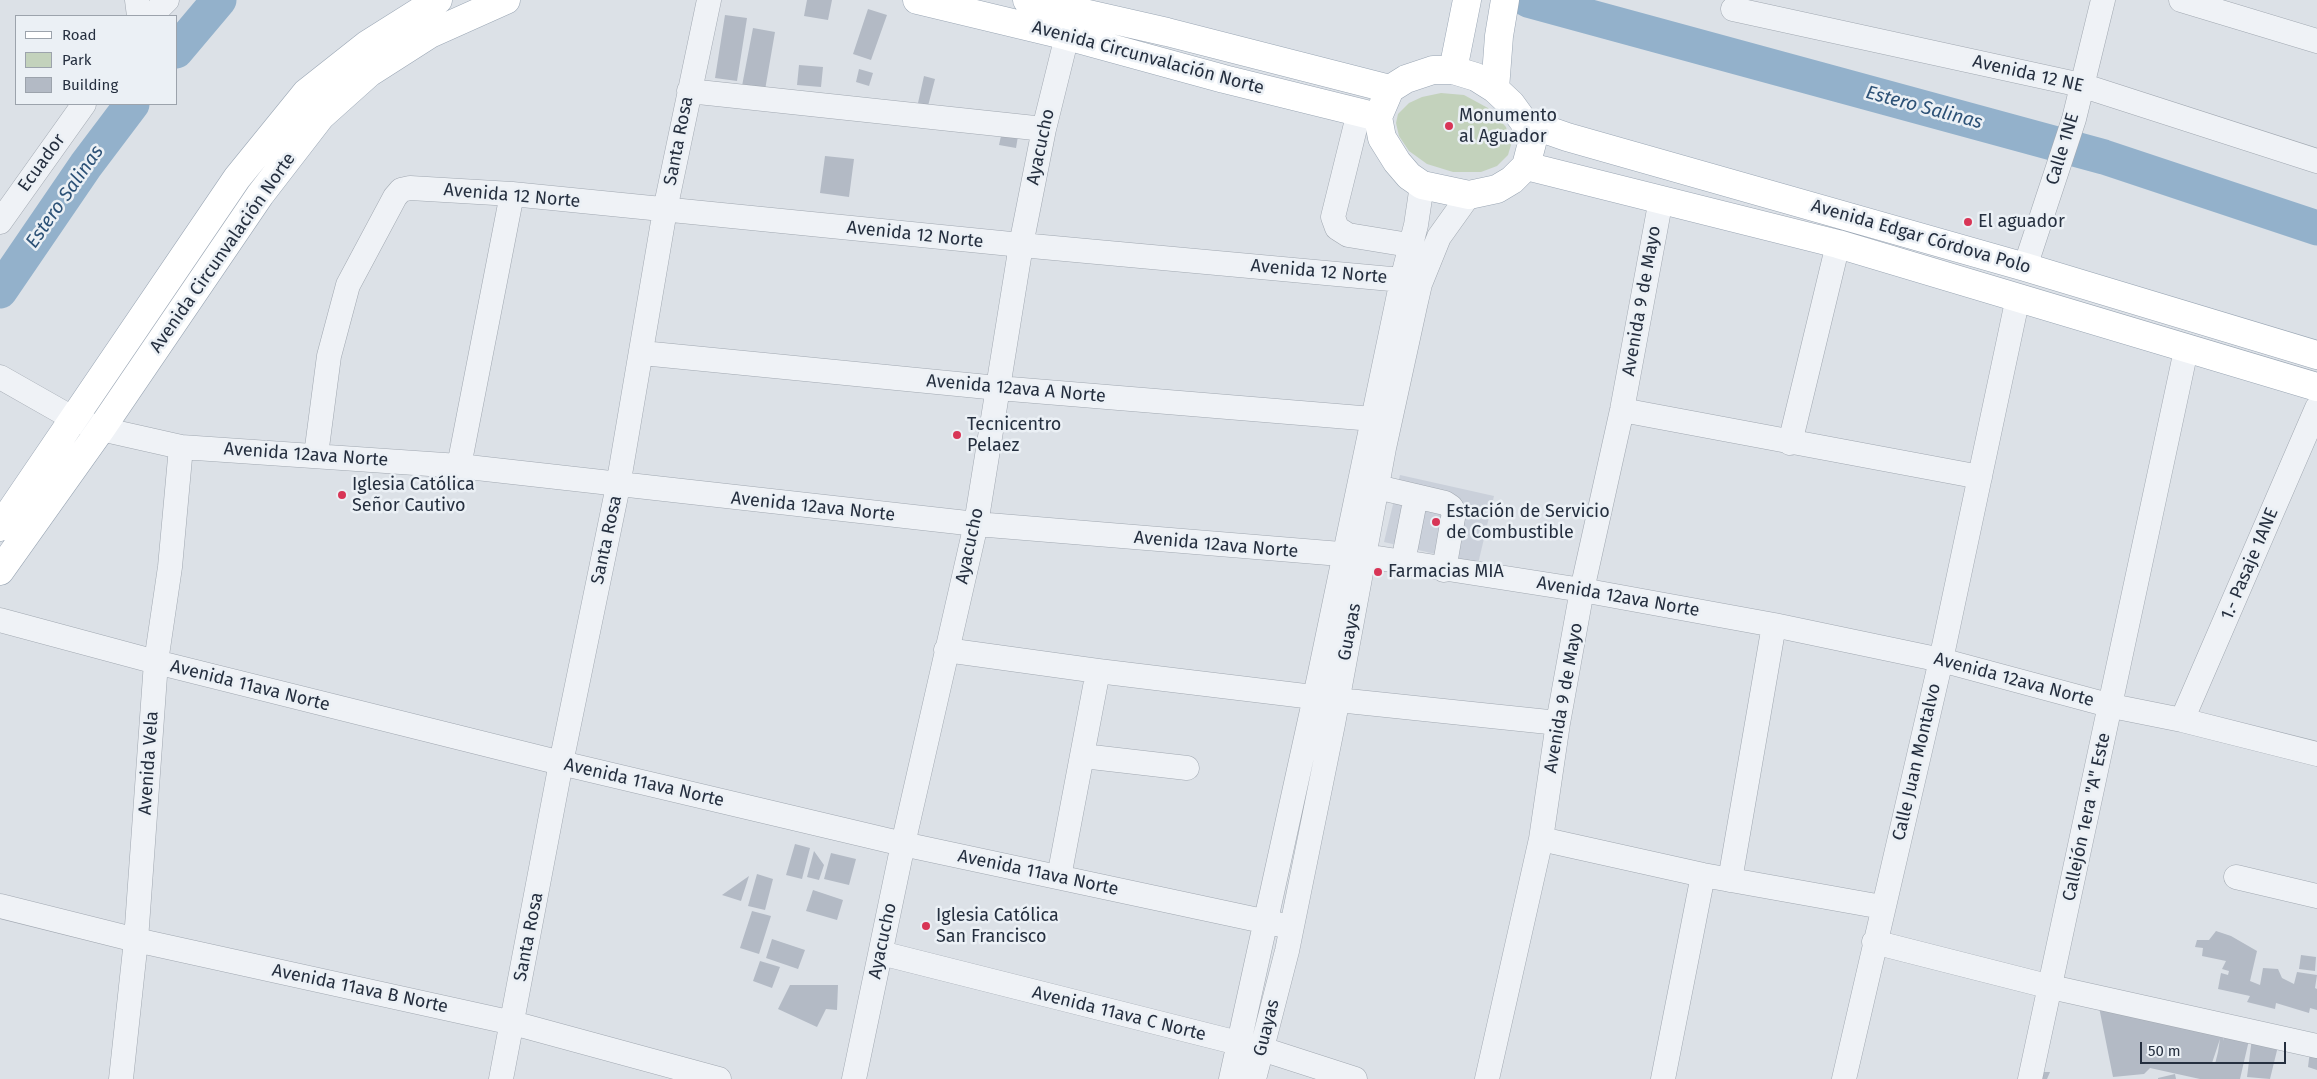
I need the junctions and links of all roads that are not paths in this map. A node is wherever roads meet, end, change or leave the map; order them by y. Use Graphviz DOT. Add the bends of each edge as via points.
graph roads {
  1 [pos="137,0"];
  2 [pos="167,0"];
  3 [pos="438,0"];
  4 [pos="506,0"];
  5 [pos="709,0"];
  6 [pos="917,0"];
  7 [pos="1027,0"];
  8 [pos="1467,0"];
  9 [pos="1505,0"];
  10 [pos="2103,0"];
  11 [pos="2181,0"];
  12 [pos="1733,9"];
  13 [pos="138,15"];
  14 [pos="151,15"];
  15 [pos="1072,24"];
  16 [pos="2317,41"];
  17 [pos="1453,70"];
  18 [pos="2081,85"];
  19 [pos="1390,89"];
  20 [pos="1495,89"];
  21 [pos="689,90"];
  22 [pos="83,105"];
  23 [pos="1369,115"];
  24 [pos="1524,122"];
  25 [pos="1044,129"];
  26 [pos="2317,161"];
  27 [pos="1526,166"];
  28 [pos="1422,185"];
  29 [pos="512,194"];
  30 [pos="1469,195"];
  31 [pos="1661,199"];
  32 [pos="665,210"];
  33 [pos="1,218"];
  34 [pos="1838,244"];
  35 [pos="1021,245"];
  36 [pos="1409,245"];
  37 [pos="2025,267"];
  38 [pos="1411,282"];
  39 [pos="2018,297"];
  40 [pos="2186,350"];
  41 [pos="642,353"];
  42 [pos="2317,356"];
  43 [pos="5,380"];
  44 [pos="2317,387"];
  45 [pos="998,388"];
  46 [pos="2317,408"];
  47 [pos="1622,410"];
  48 [pos="74,419"];
  49 [pos="1381,421"];
  50 [pos="101,430"];
  51 [pos="1790,443"];
  52 [pos="181,447"];
  53 [pos="316,455"];
  54 [pos="459,466"];
  55 [pos="1980,477"];
  56 [pos="618,486"];
  57 [pos="1377,487"];
  58 [pos="1416,496"];
  59 [pos="976,524"];
  60 [pos="0,527"];
  61 [pos="1354,556"];
  62 [pos="1403,562"];
  63 [pos="1444,570"];
  64 [pos="0,571"];
  65 [pos="1582,590"];
  66 [pos="0,620"];
  67 [pos="1774,625"];
  68 [pos="946,650"];
  69 [pos="1941,660"];
  70 [pos="156,662"];
  71 [pos="1098,672"];
  72 [pos="1326,699"];
  73 [pos="2112,706"];
  74 [pos="2182,720"];
  75 [pos="1558,723"];
  76 [pos="2317,754"];
  77 [pos="1083,756"];
  78 [pos="561,763"];
  79 [pos="1187,768"];
  80 [pos="1541,839"];
  81 [pos="903,844"];
  82 [pos="1703,875"];
  83 [pos="1060,877"];
  84 [pos="2236,877"];
  85 [pos="1730,880"];
  86 [pos="2317,896"];
  87 [pos="0,906"];
  88 [pos="1882,907"];
  89 [pos="1264,923"];
  90 [pos="1292,927"];
  91 [pos="136,940"];
  92 [pos="1874,942"];
  93 [pos="881,953"];
  94 [pos="2051,987"];
  95 [pos="513,1023"];
  96 [pos="1250,1046"];
  97 [pos="2317,1046"];
  98 [pos="120,1079"];
  99 [pos="501,1079"];
  100 [pos="719,1079"];
  101 [pos="854,1079"];
  102 [pos="1231,1079"];
  103 [pos="1254,1079"];
  104 [pos="1355,1079"];
  105 [pos="1487,1079"];
  106 [pos="1664,1079"];
  107 [pos="1844,1079"];
  108 [pos="2030,1079"];
  1 -- 13 [label="street"];
  2 -- 14 [label="street"];
  3 -- 48 [label="main road, Avenida Circunvalación Norte" via="368,44 306,94 237,178"];
  4 -- 50 [label="main road, Avenida Circunvalación Norte" via="430,34 369,73 321,116 260,195"];
  5 -- 21 [label="street, Santa Rosa"];
  6 -- 15 [label="main road, Avenida Circunvalación Norte"];
  7 -- 15 [label="main road, Avenida Circunvalación Norte"];
  8 -- 17 [label="main road"];
  9 -- 20 [label="main road"];
  10 -- 18 [label="street, Calle 1NE"];
  11 -- 16 [label="street"];
  12 -- 18 [label="street, Avenida 12 NE"];
  15 -- 19 [label="main road, Avenida Circunvalación Norte"];
  15 -- 23 [label="main road, Avenida Circunvalación Norte" via="1224,79"];
  15 -- 25 [label="street, Ayacucho"];
  17 -- 19 [label="main road" via="1433,70 1406,79"];
  17 -- 20 [label="main road" via="1476,77"];
  18 -- 26 [label="street, Avenida 12 NE"];
  18 -- 37 [label="street, Calle 1NE" via="2074,118"];
  19 -- 23 [label="main road"];
  20 -- 24 [label="main road"];
  21 -- 25 [label="street"];
  21 -- 32 [label="street, Santa Rosa"];
  22 -- 33 [label="street, Ecuador"];
  23 -- 28 [label="main road" via="1397,162"];
  23 -- 36 [label="street" via="1333,217 1337,228 1348,235"];
  24 -- 27 [label="main road" via="1532,143"];
  24 -- 37 [label="main road, Avenida Edgar Córdova Polo"];
  25 -- 35 [label="street, Ayacucho"];
  27 -- 30 [label="main road" via="1497,189"];
  27 -- 31 [label="main road, Avenida Edgar Córdova Polo"];
  28 -- 30 [label="main road"];
  28 -- 36 [label="street, Guayas" via="1416,225"];
  29 -- 32 [label="street, Avenida 12 Norte"];
  29 -- 53 [label="street, Avenida 12 Norte" via="410,188 401,190 395,197 348,284 329,356"];
  29 -- 54 [label="street"];
  30 -- 38 [label="street, Guayas"];
  31 -- 34 [label="main road, Avenida Edgar Córdova Polo"];
  31 -- 47 [label="street, Avenida 9 de Mayo"];
  32 -- 35 [label="street, Avenida 12 Norte"];
  32 -- 41 [label="street, Santa Rosa"];
  34 -- 39 [label="main road, Avenida Edgar Córdova Polo"];
  34 -- 51 [label="street"];
  35 -- 38 [label="street, Avenida 12 Norte"];
  35 -- 45 [label="street, Ayacucho"];
  36 -- 38 [label="street, Guayas"];
  37 -- 42 [label="main road, Avenida Edgar Córdova Polo"];
  38 -- 49 [label="street, Guayas"];
  39 -- 40 [label="main road, Avenida Edgar Córdova Polo"];
  39 -- 55 [label="street, Calle Juan Montalvo"];
  40 -- 44 [label="main road, Avenida Edgar Córdova Polo"];
  40 -- 73 [label="street, Callejón 1era \"A\" Este"];
  41 -- 45 [label="street, Avenida 12ava A Norte"];
  41 -- 56 [label="street, Santa Rosa"];
  43 -- 48 [label="street, Avenida 12ava Norte"];
  45 -- 49 [label="street, Avenida 12ava A Norte"];
  45 -- 59 [label="street, Ayacucho"];
  46 -- 74 [label="street, 1.- Pasaje 1ANE"];
  47 -- 51 [label="street"];
  47 -- 65 [label="street, Avenida 9 de Mayo"];
  48 -- 50 [label="street, Avenida 12ava Norte"];
  48 -- 60 [label="main road, Avenida Circunvalación Norte"];
  49 -- 57 [label="street, Guayas"];
  49 -- 61 [label="street, Guayas"];
  50 -- 52 [label="street, Avenida 12ava Norte"];
  50 -- 64 [label="main road, Avenida Circunvalación Norte"];
  51 -- 55 [label="street"];
  52 -- 53 [label="street, Avenida 12ava Norte"];
  52 -- 70 [label="street, Avenida Vela" via="170,567"];
  53 -- 54 [label="street, Avenida 12ava Norte"];
  54 -- 56 [label="street, Avenida 12ava Norte"];
  55 -- 69 [label="street, Calle Juan Montalvo"];
  56 -- 59 [label="street, Avenida 12ava Norte"];
  56 -- 78 [label="street, Santa Rosa"];
  57 -- 58 [label="street"];
  57 -- 61 [label="street, Guayas"];
  58 -- 62 [label="street"];
  58 -- 63 [label="street" via="1445,502 1454,512"];
  59 -- 61 [label="street, Avenida 12ava Norte"];
  59 -- 68 [label="street, Ayacucho"];
  61 -- 62 [label="street, Avenida 12ava Norte"];
  61 -- 72 [label="street, Guayas"];
  62 -- 63 [label="street, Avenida 12ava Norte"];
  63 -- 65 [label="street, Avenida 12ava Norte"];
  65 -- 67 [label="street, Avenida 12ava Norte"];
  65 -- 75 [label="street, Avenida 9 de Mayo"];
  66 -- 70 [label="street, Avenida 11ava Norte"];
  67 -- 69 [label="street, Avenida 12ava Norte"];
  67 -- 85 [label="street"];
  68 -- 71 [label="street"];
  68 -- 81 [label="street, Ayacucho"];
  69 -- 73 [label="street, Avenida 12ava Norte"];
  69 -- 88 [label="street, Calle Juan Montalvo"];
  70 -- 78 [label="street, Avenida 11ava Norte"];
  70 -- 91 [label="street, Avenida Vela"];
  71 -- 72 [label="street"];
  71 -- 77 [label="street"];
  72 -- 75 [label="street"];
  72 -- 89 [label="street, Guayas"];
  72 -- 90 [label="street, Guayas"];
  73 -- 74 [label="street, Avenida 12ava Norte"];
  73 -- 94 [label="street, Callejón 1era \"A\" Este"];
  74 -- 76 [label="street, Avenida 12ava Norte"];
  75 -- 80 [label="street, Avenida 9 de Mayo"];
  77 -- 79 [label="street"];
  77 -- 83 [label="street"];
  78 -- 81 [label="street, Avenida 11ava Norte"];
  78 -- 95 [label="street, Santa Rosa"];
  80 -- 82 [label="street"];
  80 -- 105 [label="street, Avenida 9 de Mayo"];
  81 -- 83 [label="street, Avenida 11ava Norte"];
  81 -- 93 [label="street, Ayacucho"];
  82 -- 85 [label="street"];
  82 -- 106 [label="street"];
  83 -- 89 [label="street, Avenida 11ava Norte"];
  84 -- 86 [label="street"];
  85 -- 88 [label="street"];
  87 -- 91 [label="street, Avenida 11ava B Norte"];
  88 -- 92 [label="street, Calle Juan Montalvo"];
  89 -- 90 [label="street, Avenida 11ava Norte"];
  89 -- 96 [label="street, Guayas"];
  90 -- 96 [label="street, Guayas"];
  91 -- 95 [label="street, Avenida 11ava B Norte"];
  91 -- 98 [label="street, Avenida Vela"];
  92 -- 94 [label="street"];
  92 -- 107 [label="street, Calle Juan Montalvo"];
  93 -- 96 [label="street, Avenida 11ava C Norte"];
  93 -- 101 [label="street, Ayacucho"];
  94 -- 97 [label="street"];
  94 -- 108 [label="street, Callejón 1era \"A\" Este"];
  95 -- 99 [label="street, Santa Rosa"];
  95 -- 100 [label="street, Avenida 11ava B Norte"];
  96 -- 102 [label="street, Guayas"];
  96 -- 103 [label="street, Guayas"];
  96 -- 104 [label="street, Avenida 11ava C Norte"];
}
